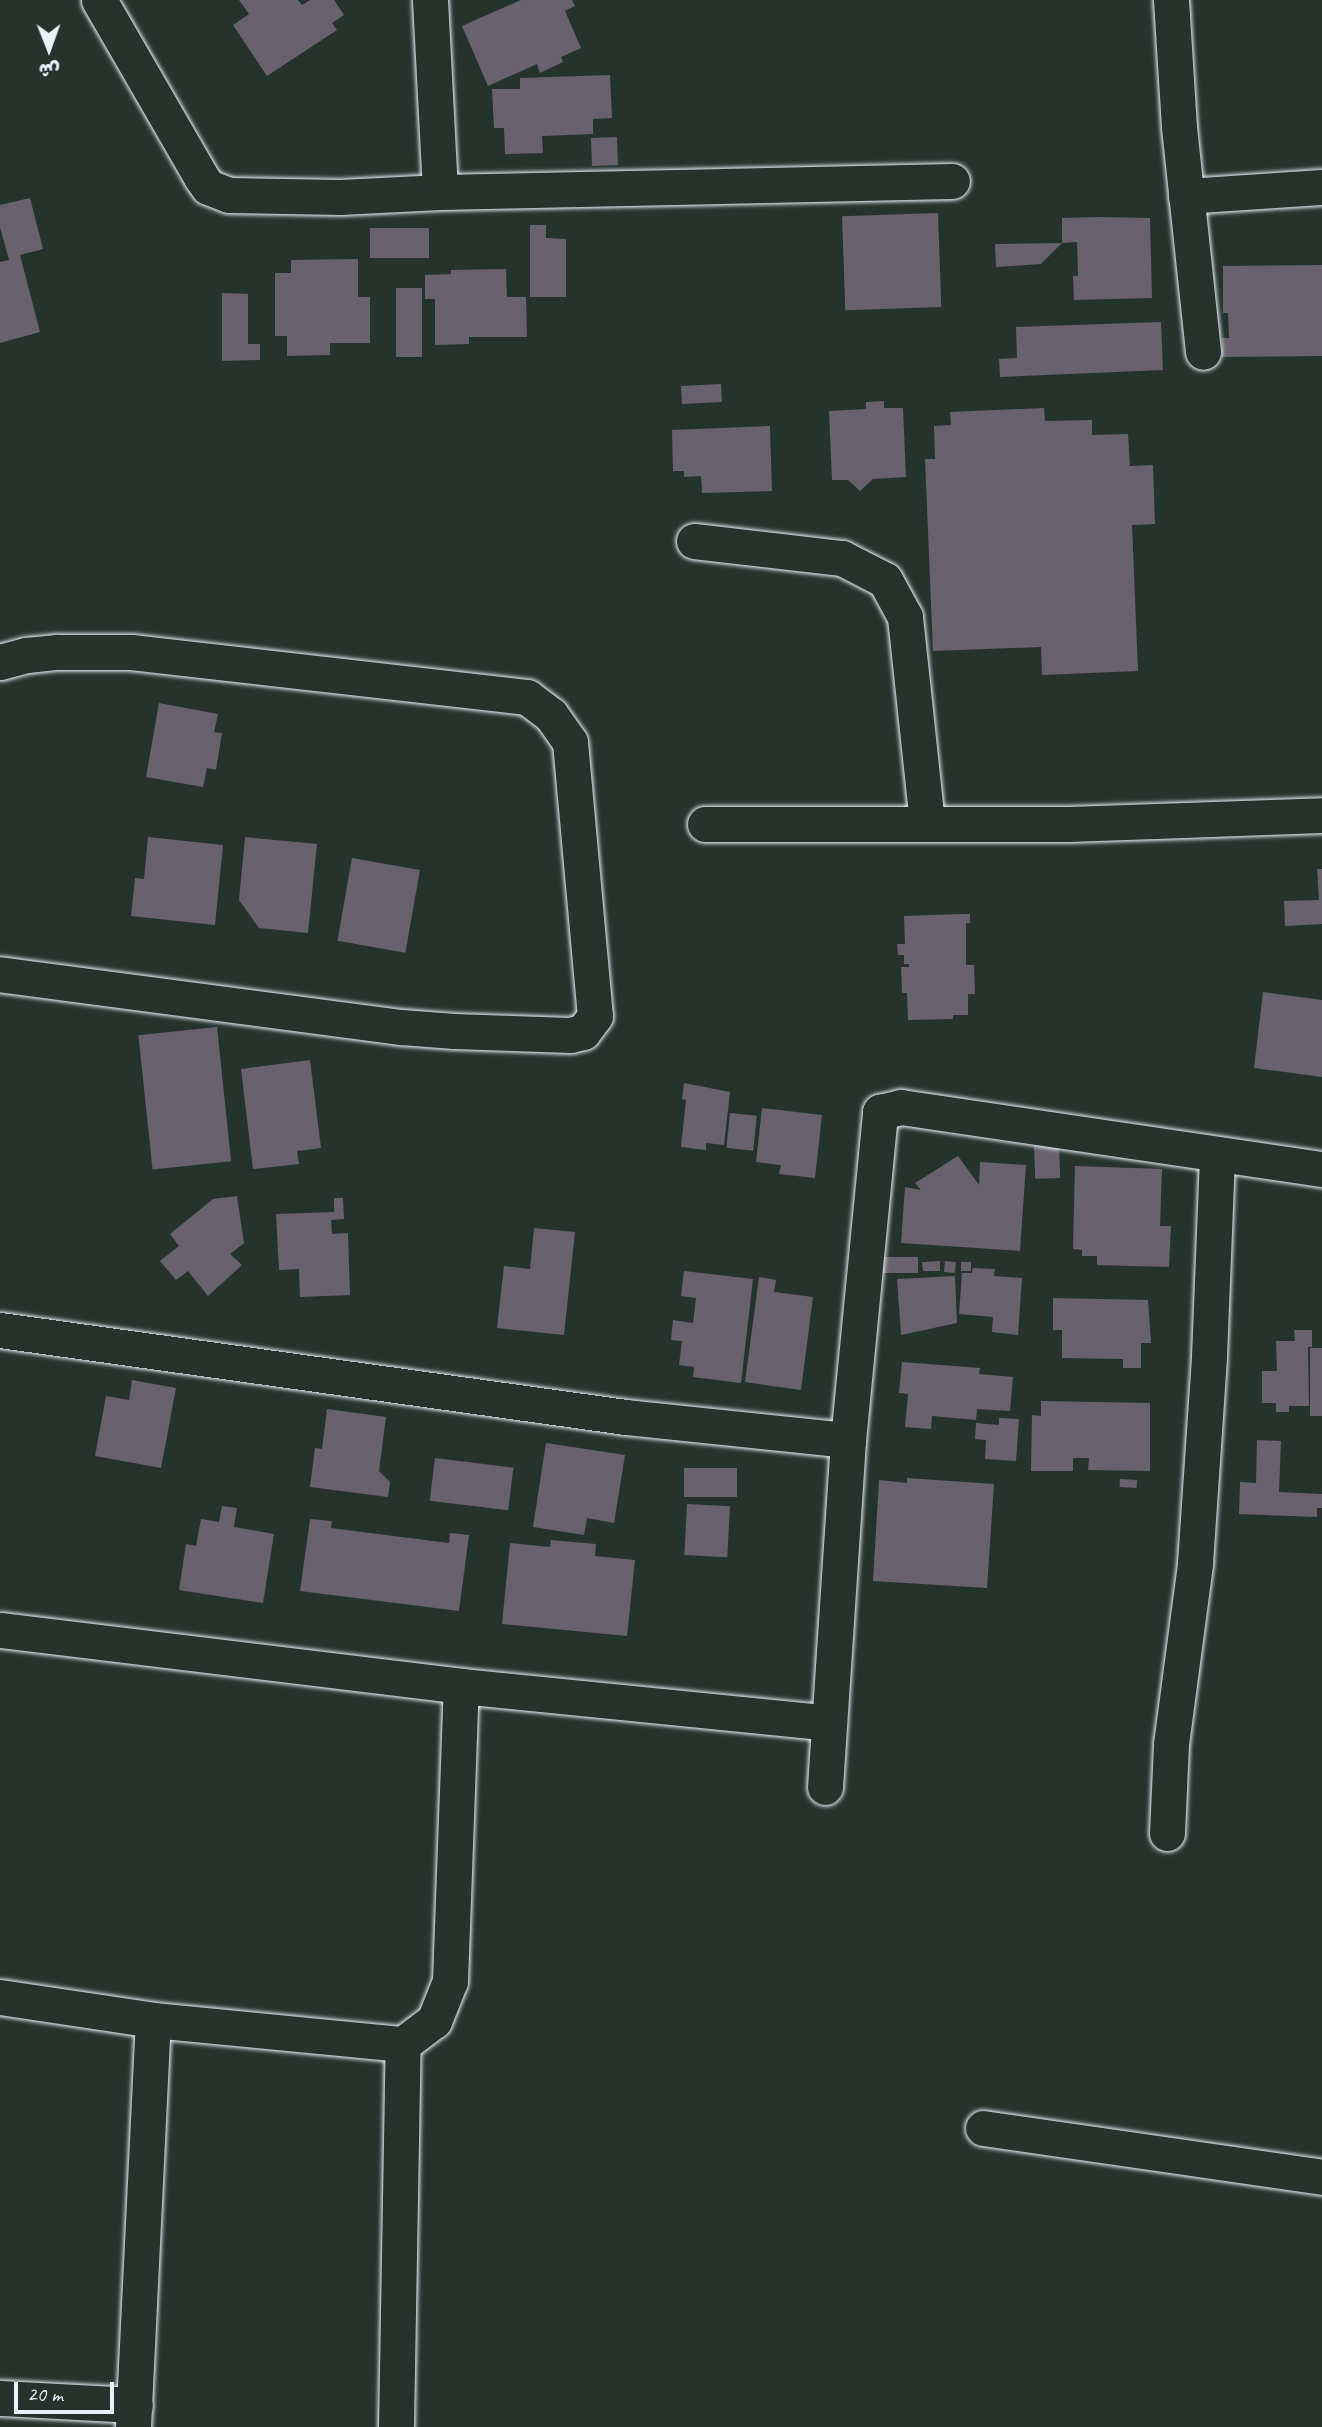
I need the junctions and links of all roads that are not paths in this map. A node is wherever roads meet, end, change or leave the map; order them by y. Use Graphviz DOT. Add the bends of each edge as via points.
graph roads {
  1 [pos="99,0"];
  2 [pos="430,0"];
  3 [pos="1171,0"];
  4 [pos="952,181"];
  5 [pos="1322,187"];
  6 [pos="440,192"];
  7 [pos="1186,196"];
  8 [pos="1203,352"];
  9 [pos="694,541"];
  10 [pos="0,662"];
  11 [pos="1322,815"];
  12 [pos="705,824"];
  13 [pos="927,824"];
  14 [pos="0,974"];
  15 [pos="1217,1154"];
  16 [pos="1322,1169"];
  17 [pos="0,1330"];
  18 [pos="848,1440"];
  19 [pos="0,1630"];
  20 [pos="461,1686"];
  21 [pos="829,1723"];
  22 [pos="825,1787"];
  23 [pos="1167,1833"];
  24 [pos="0,1997"];
  25 [pos="153,2020"];
  26 [pos="403,2044"];
  27 [pos="983,2128"];
  28 [pos="1322,2177"];
  29 [pos="0,2398"];
  30 [pos="134,2416"];
  31 [pos="396,2427"];
  1 -- 6 [label="street" via="208,187 246,197"];
  2 -- 6 [label="street"];
  3 -- 7 [label="street"];
  4 -- 6 [label="street"];
  5 -- 7 [label="street"];
  7 -- 8 [label="street"];
  9 -- 13 [label="street" via="842,558 885,580 905,617"];
  10 -- 14 [label="street" via="57,652 131,652 527,697 551,715 570,742 595,1016 583,1032 570,1035 441,1030"];
  11 -- 13 [label="street"];
  12 -- 13 [label="street"];
  15 -- 16 [label="street"];
  15 -- 18 [label="street" via="901,1107 880,1112"];
  15 -- 23 [label="street" via="1195,1563 1171,1744"];
  17 -- 18 [label="street" via="625,1418"];
  18 -- 21 [label="street"];
  19 -- 20 [label="street"];
  20 -- 21 [label="street"];
  20 -- 26 [label="street" via="450,1981 434,2021"];
  21 -- 22 [label="street"];
  24 -- 25 [label="street"];
  25 -- 26 [label="street"];
  25 -- 30 [label="street"];
  26 -- 31 [label="street"];
  27 -- 28 [label="street"];
  29 -- 30 [label="street"];
}
